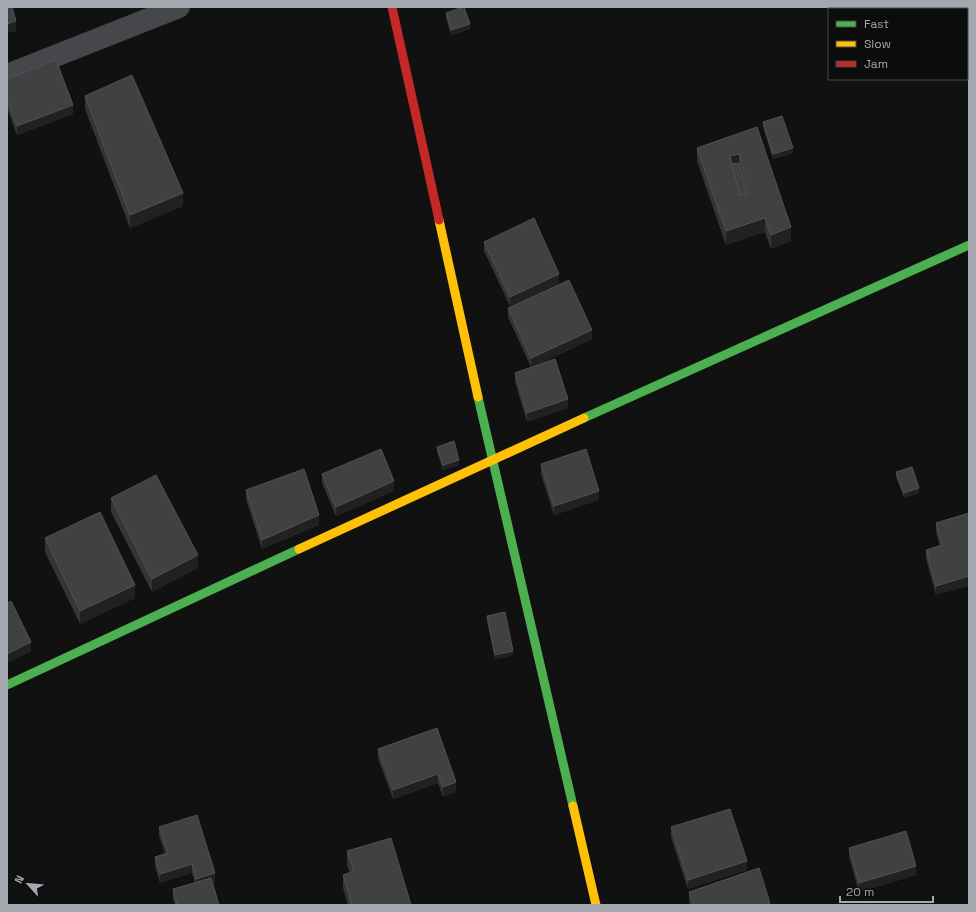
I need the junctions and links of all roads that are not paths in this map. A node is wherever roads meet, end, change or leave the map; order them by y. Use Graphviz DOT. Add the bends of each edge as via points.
graph roads {
  1 [pos="179,7"];
  2 [pos="392,7"];
  3 [pos="7,75"];
  4 [pos="969,245"];
  5 [pos="492,459"];
  6 [pos="7,685"];
  7 [pos="596,905"];
  1 -- 3 [label="street"];
  2 -- 5 [label="street"];
  4 -- 5 [label="street"];
  5 -- 6 [label="street"];
  5 -- 7 [label="street"];
}
